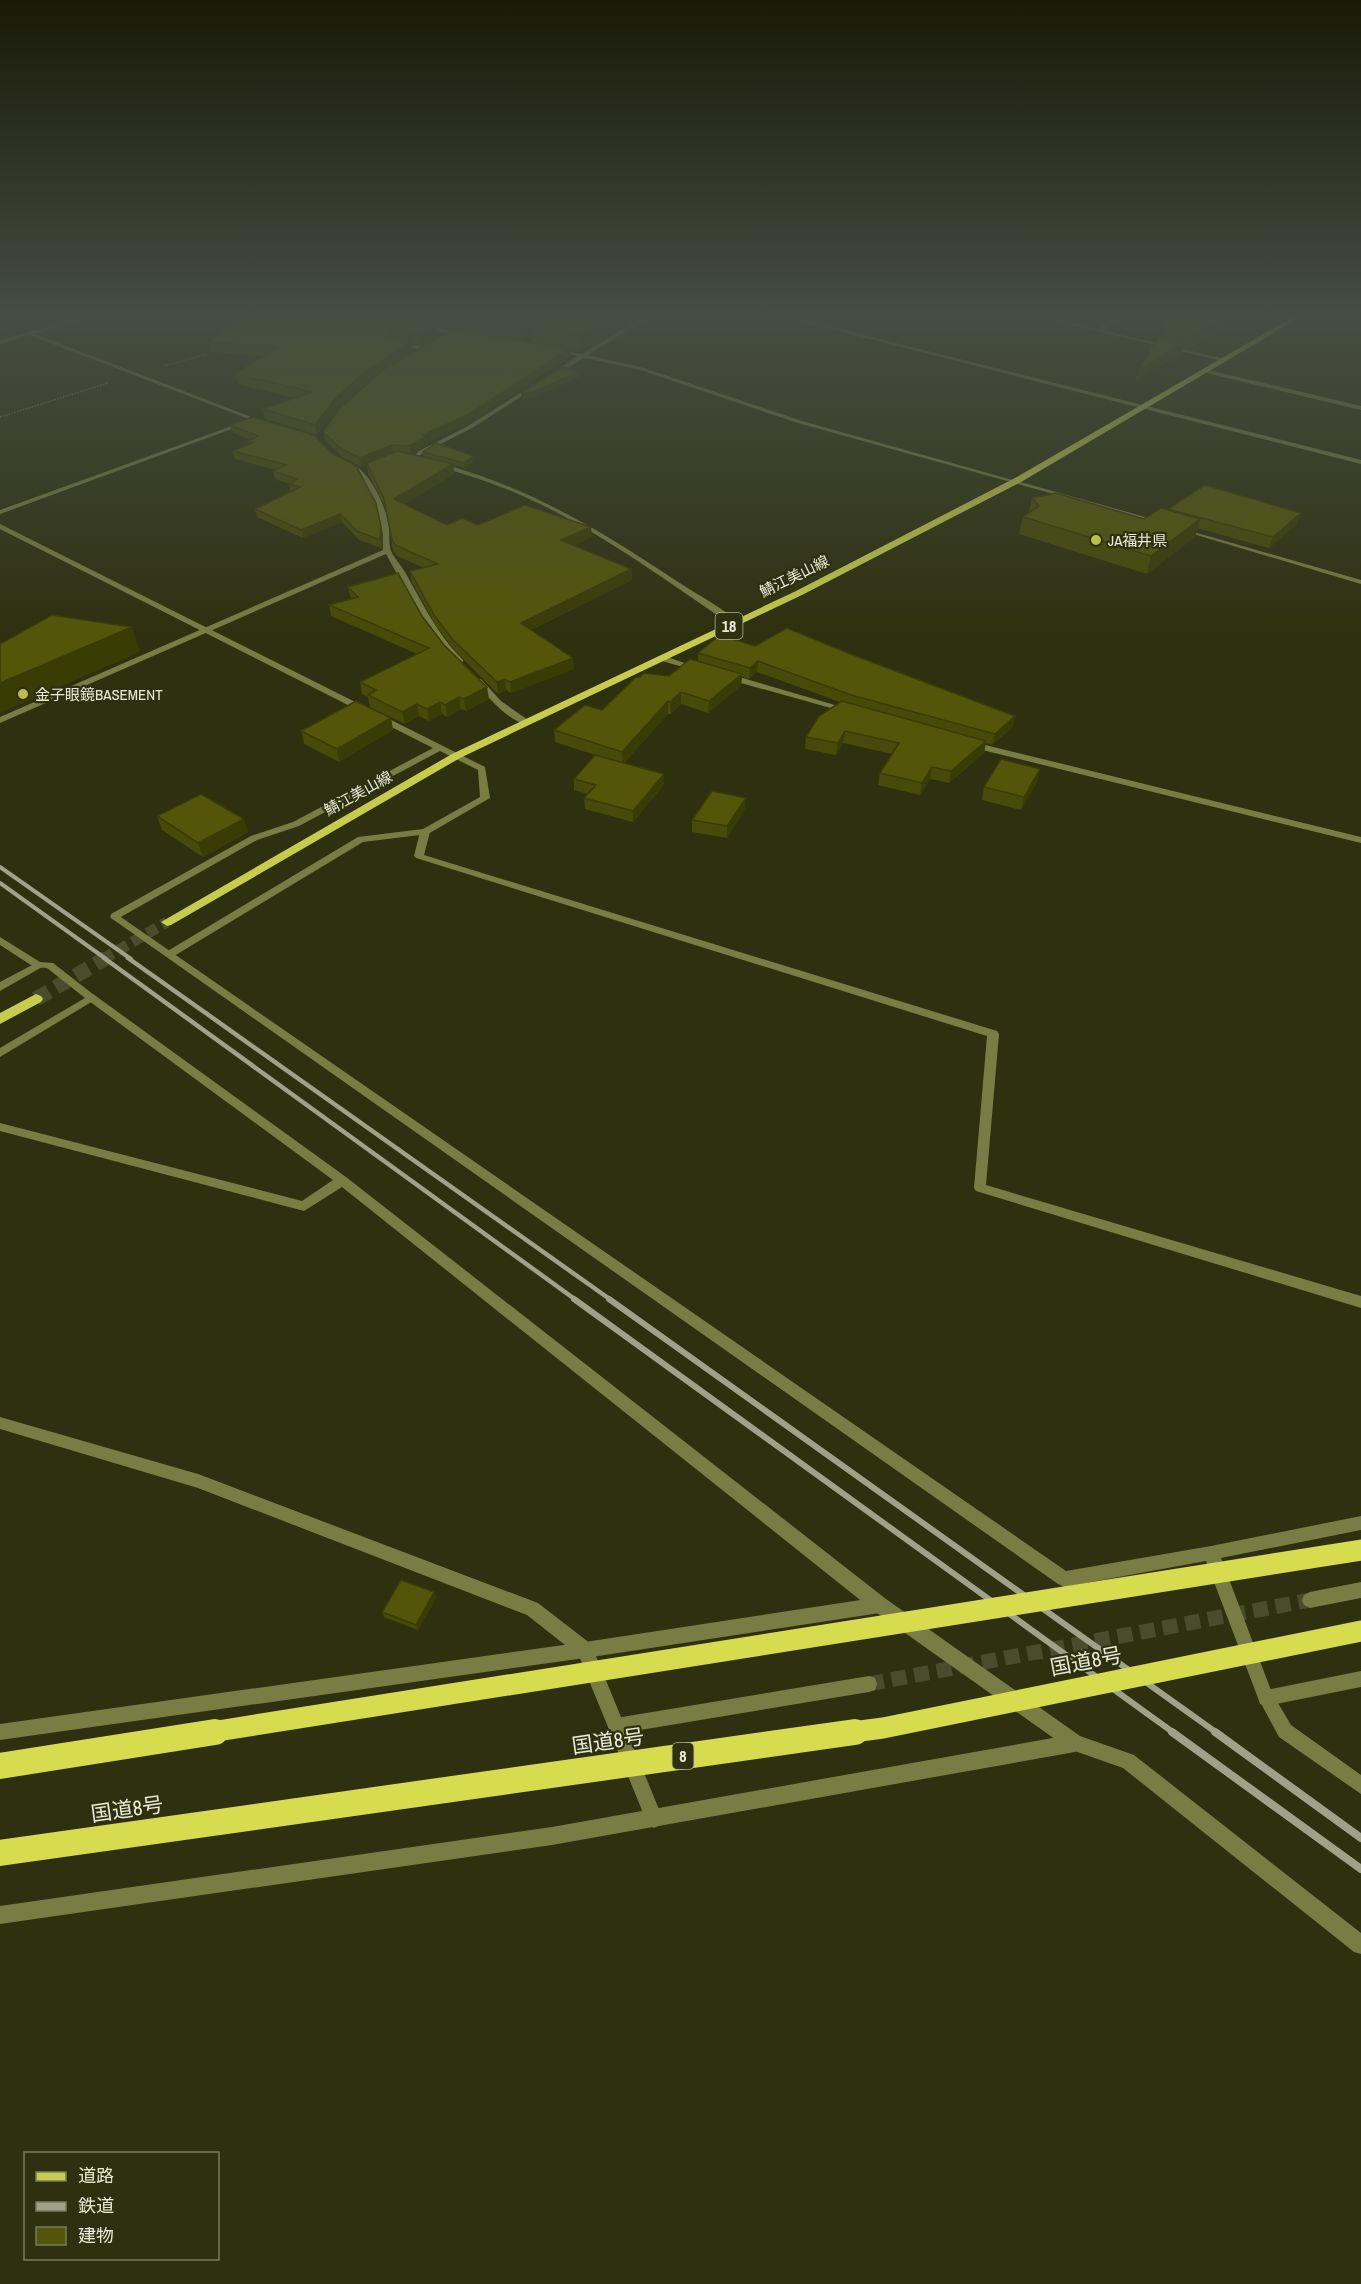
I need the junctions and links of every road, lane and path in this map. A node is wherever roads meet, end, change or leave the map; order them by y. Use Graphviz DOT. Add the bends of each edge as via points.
graph roads {
  1 [pos="250,422"];
  2 [pos="260,422"];
  3 [pos="479,422"];
  4 [pos="808,422"];
  5 [pos="1121,422"];
  6 [pos="1199,422"];
  7 [pos="272,425"];
  8 [pos="404,458"];
  9 [pos="338,459"];
  10 [pos="413,459"];
  11 [pos="422,461"];
  12 [pos="1361,462"];
  13 [pos="431,463"];
  14 [pos="369,469"];
  15 [pos="361,471"];
  16 [pos="1018,480"];
  17 [pos="0,512"];
  18 [pos="0,526"];
  19 [pos="387,551"];
  20 [pos="1361,582"];
  21 [pos="735,623"];
  22 [pos="209,631"];
  23 [pos="661,657"];
  24 [pos="860,714"];
  25 [pos="0,720"];
  26 [pos="525,722"];
  27 [pos="963,742"];
  28 [pos="439,748"];
  29 [pos="456,756"];
  30 [pos="425,832"];
  31 [pos="1361,840"];
  32 [pos="167,922"];
  33 [pos="0,940"];
  34 [pos="170,954"];
  35 [pos="38,965"];
  36 [pos="0,987"];
  37 [pos="93,998"];
  38 [pos="36,999"];
  39 [pos="0,1019"];
  40 [pos="0,1053"];
  41 [pos="0,1127"];
  42 [pos="342,1180"];
  43 [pos="1361,1302"];
  44 [pos="0,1423"];
  45 [pos="1361,1523"];
  46 [pos="1361,1550"];
  47 [pos="1211,1553"];
  48 [pos="1361,1590"];
  49 [pos="1310,1600"];
  50 [pos="880,1605"];
  51 [pos="1361,1631"];
  52 [pos="585,1650"];
  53 [pos="1361,1679"];
  54 [pos="869,1684"];
  55 [pos="1266,1698"];
  56 [pos="616,1726"];
  57 [pos="0,1732"];
  58 [pos="1075,1743"];
  59 [pos="0,1766"];
  60 [pos="1361,1785"];
  61 [pos="654,1819"];
  62 [pos="0,1853"];
  63 [pos="0,1915"];
  64 [pos="1361,1945"];
  1 -- 17 [label="street"];
  2 -- 7 [label="street"];
  3 -- 10 [label="street"];
  4 -- 16 [label="street" via="888,447"];
  5 -- 16 [label="main road, 鯖江美山線 / 18"];
  6 -- 12 [label="street"];
  8 -- 10 [label="street"];
  9 -- 15 [label="street"];
  10 -- 11 [label="street"];
  13 -- 21 [label="street" via="454,468 538,502 634,557"];
  14 -- 15 [label="street"];
  15 -- 19 [label="street" via="382,510"];
  16 -- 20 [label="street"];
  16 -- 21 [label="main road, 鯖江美山線 / 18"];
  18 -- 22 [label="street"];
  19 -- 22 [label="street"];
  19 -- 26 [label="street" via="404,572 432,629 498,703"];
  21 -- 23 [label="main road, 鯖江美山線 / 18"];
  22 -- 25 [label="street"];
  22 -- 28 [label="street"];
  23 -- 24 [label="street"];
  23 -- 26 [label="main road, 鯖江美山線 / 18"];
  26 -- 29 [label="main road, 鯖江美山線 / 18"];
  27 -- 31 [label="street"];
  28 -- 29 [label="street"];
  28 -- 34 [label="street" via="296,824 254,838 116,916"];
  29 -- 30 [label="street" via="482,769 485,798"];
  29 -- 32 [label="main road, 鯖江美山線 / 18"];
  30 -- 34 [label="street" via="362,839"];
  30 -- 43 [label="street" via="418,856 993,1035 980,1188"];
  33 -- 35 [label="street"];
  34 -- 47 [label="street" via="1064,1579"];
  35 -- 36 [label="street"];
  35 -- 37 [label="street" via="50,965"];
  37 -- 40 [label="street"];
  37 -- 42 [label="street"];
  38 -- 39 [label="main road"];
  41 -- 42 [label="street" via="304,1206"];
  42 -- 50 [label="street"];
  44 -- 52 [label="street" via="198,1481 532,1610"];
  45 -- 47 [label="street"];
  46 -- 59 [label="highway, bridge"];
  47 -- 55 [label="street"];
  48 -- 49 [label="street"];
  50 -- 52 [label="street"];
  50 -- 58 [label="street"];
  51 -- 62 [label="highway, 国道8号 / 8, bridge" via="883,1728"];
  52 -- 56 [label="street"];
  52 -- 57 [label="street"];
  53 -- 55 [label="street"];
  54 -- 56 [label="street"];
  55 -- 60 [label="street" via="1285,1731"];
  56 -- 61 [label="street"];
  58 -- 61 [label="street"];
  58 -- 64 [label="street" via="1128,1761"];
  61 -- 63 [label="street"];
}
